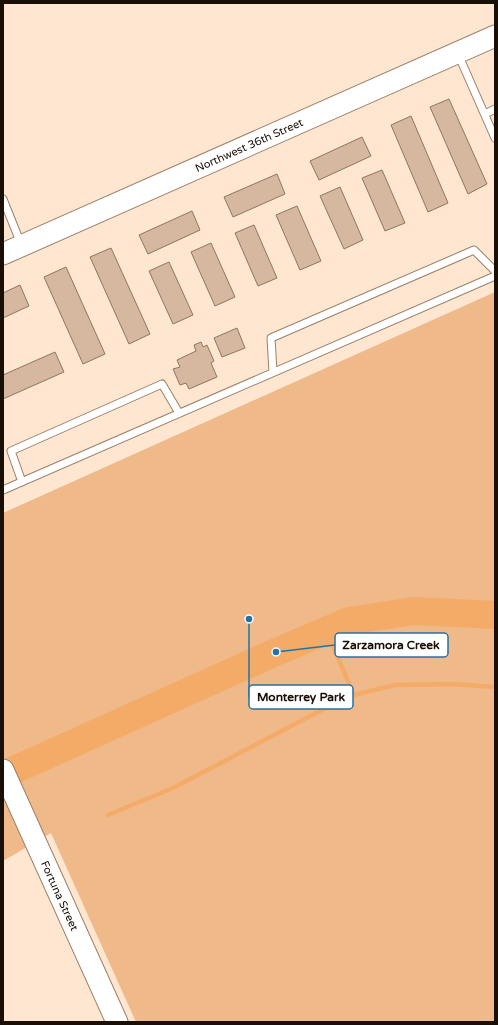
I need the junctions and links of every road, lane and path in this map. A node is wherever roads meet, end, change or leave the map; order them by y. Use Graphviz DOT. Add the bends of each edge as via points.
graph roads {
  1 [pos="495,36"];
  2 [pos="458,53"];
  3 [pos="495,109"];
  4 [pos="485,114"];
  5 [pos="495,138"];
  6 [pos="3,199"];
  7 [pos="22,246"];
  8 [pos="3,254"];
  9 [pos="495,271"];
  10 [pos="495,276"];
  11 [pos="273,372"];
  12 [pos="179,413"];
  13 [pos="22,482"];
  14 [pos="3,490"];
  15 [pos="3,770"];
  16 [pos="117,1022"];
  1 -- 2 [label="main road, Northwest 36th Street"];
  2 -- 4 [label="lane"];
  2 -- 7 [label="main road, Northwest 36th Street"];
  3 -- 4 [label="lane"];
  4 -- 5 [label="lane"];
  6 -- 7 [label="lane"];
  7 -- 8 [label="main road, Northwest 36th Street"];
  9 -- 11 [label="lane" via="474,250 271,338"];
  10 -- 11 [label="lane"];
  11 -- 12 [label="lane"];
  12 -- 13 [label="lane"];
  12 -- 13 [label="lane" via="162,384 11,451"];
  13 -- 14 [label="lane"];
  15 -- 16 [label="main road, Fortuna Street"];
}
